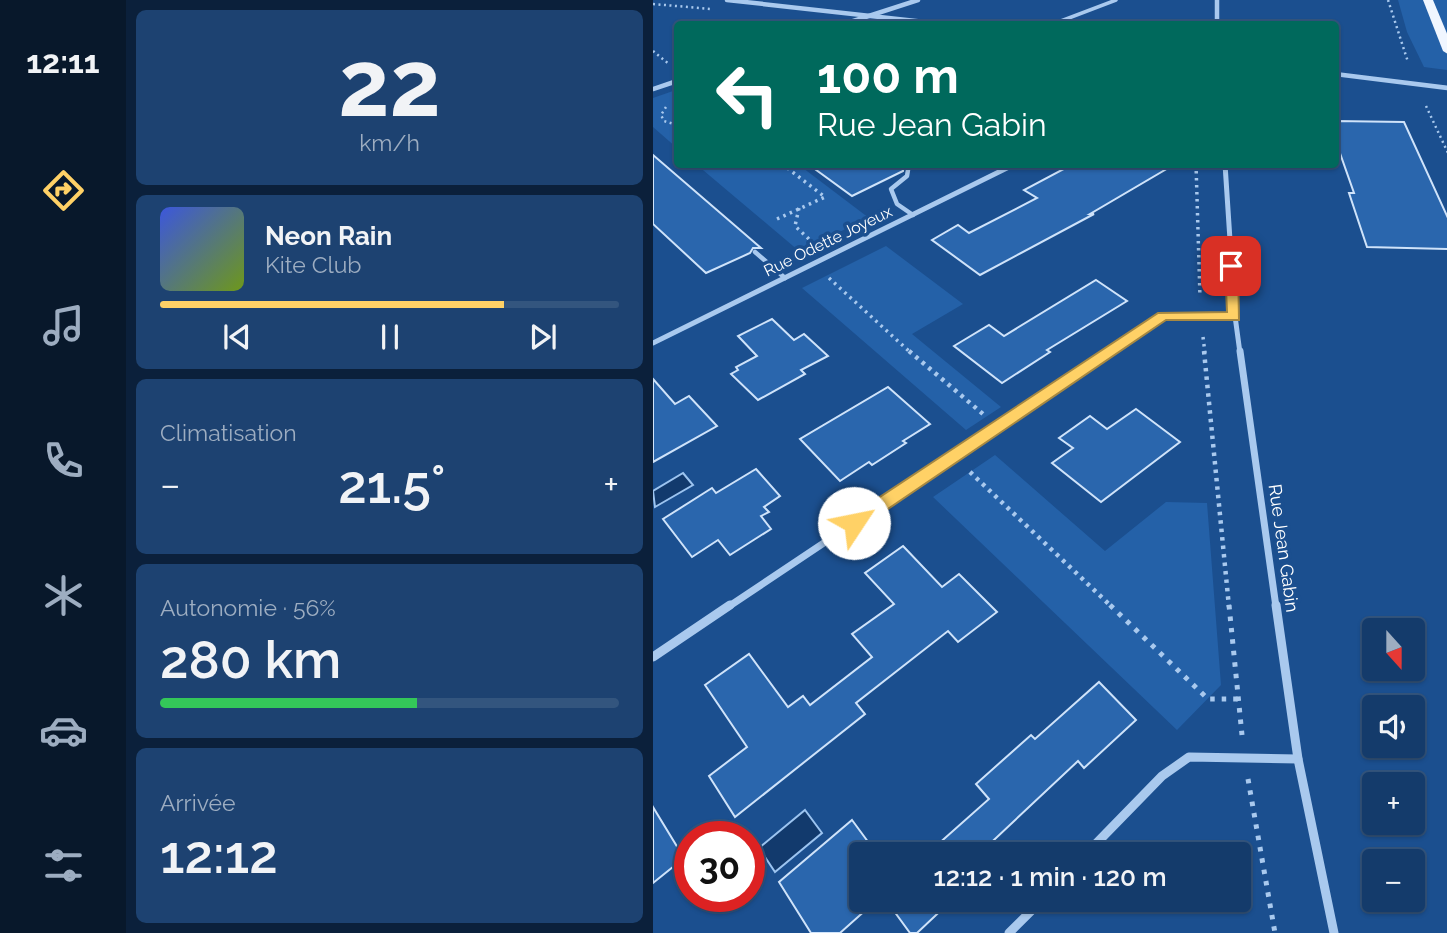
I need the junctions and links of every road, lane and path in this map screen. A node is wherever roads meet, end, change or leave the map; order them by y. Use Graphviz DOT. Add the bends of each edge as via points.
graph roads {
  1 [pos="727,0"];
  2 [pos="918,0"];
  3 [pos="1116,0"];
  4 [pos="1217,0"];
  5 [pos="1388,0"];
  6 [pos="1428,0"];
  7 [pos="868,17"];
  8 [pos="854,21"];
  9 [pos="911,21"];
  10 [pos="1061,21"];
  11 [pos="1217,21"];
  12 [pos="653,51"];
  13 [pos="1447,51"];
  14 [pos="664,61"];
  15 [pos="1409,68"];
  16 [pos="1339,74"];
  17 [pos="674,82"];
  18 [pos="1447,88"];
  19 [pos="653,89"];
  20 [pos="1425,104"];
  21 [pos="667,105"];
  22 [pos="674,124"];
  23 [pos="1447,153"];
  24 [pos="787,168"];
  25 [pos="908,168"];
  26 [pos="1007,168"];
  27 [pos="1196,168"];
  28 [pos="1225,168"];
  29 [pos="799,208"];
  30 [pos="913,215"];
  31 [pos="777,219"];
  32 [pos="755,252"];
  33 [pos="827,257"];
  34 [pos="785,278"];
  35 [pos="1201,316"];
  36 [pos="1235,316"];
  37 [pos="653,343"];
  38 [pos="986,417"];
  39 [pos="970,472"];
  40 [pos="653,657"];
  41 [pos="1239,699"];
  42 [pos="1245,758"];
  43 [pos="1298,759"];
  44 [pos="1098,842"];
  45 [pos="1030,912"];
  46 [pos="1009,933"];
  47 [pos="1275,933"];
  48 [pos="1334,933"];
  1 -- 7 [label="street"];
  2 -- 7 [label="street"];
  3 -- 10 [label="lane"];
  4 -- 11 [label="street"];
  5 -- 15 [label="path"];
  6 -- 13 [label="main road"];
  7 -- 8 [label="street"];
  7 -- 9 [label="street"];
  12 -- 14 [label="path"];
  16 -- 18 [label="street"];
  17 -- 19 [label="street"];
  20 -- 23 [label="path"];
  21 -- 22 [label="path" via="661,115"];
  24 -- 29 [label="path" via="825,197"];
  25 -- 30 [label="lane" via="907,176 891,189 897,204"];
  26 -- 30 [label="street, Rue Odette Joyeux"];
  27 -- 35 [label="path"];
  28 -- 36 [label="street, Rue Jean Gabin"];
  29 -- 31 [label="path"];
  29 -- 33 [label="path" via="795,226"];
  30 -- 33 [label="street, Rue Odette Joyeux"];
  32 -- 34 [label="lane"];
  33 -- 34 [label="street, Rue Odette Joyeux"];
  33 -- 38 [label="path" via="827,276"];
  34 -- 37 [label="street, Rue Odette Joyeux"];
  35 -- 36 [label="street"];
  35 -- 40 [label="street" via="1163,316"];
  35 -- 41 [label="path"];
  36 -- 43 [label="street, Rue Jean Gabin"];
  39 -- 41 [label="path" via="1208,699"];
  41 -- 42 [label="path"];
  42 -- 43 [label="street"];
  42 -- 44 [label="street" via="1189,757 1162,776"];
  42 -- 47 [label="path"];
  43 -- 48 [label="street, Rue Jean Gabin"];
  45 -- 46 [label="street"];
}
